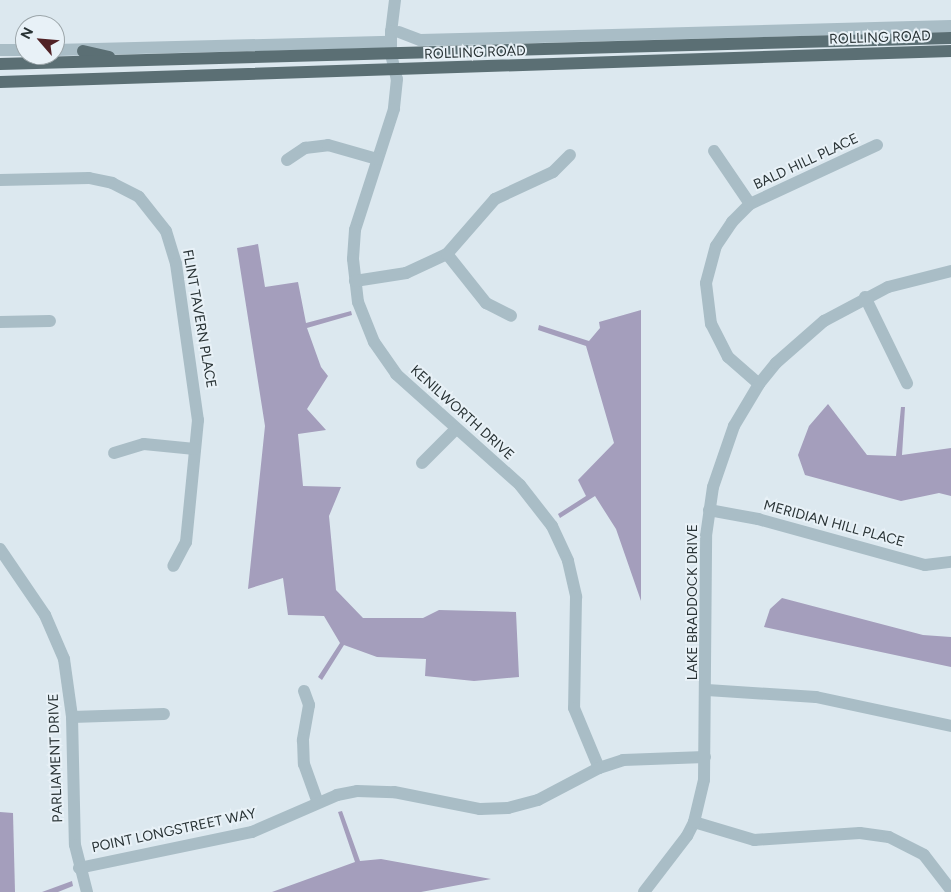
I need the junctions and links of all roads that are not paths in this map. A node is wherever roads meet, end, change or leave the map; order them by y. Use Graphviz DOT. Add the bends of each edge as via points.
graph roads {
  1 [pos="395,0"];
  2 [pos="394,15"];
  3 [pos="951,26"];
  4 [pos="399,32"];
  5 [pos="951,38"];
  6 [pos="0,50"];
  7 [pos="15,50"];
  8 [pos="65,50"];
  9 [pos="394,50"];
  10 [pos="83,51"];
  11 [pos="951,51"];
  12 [pos="124,61"];
  13 [pos="0,64"];
  14 [pos="396,71"];
  15 [pos="0,82"];
  16 [pos="877,145"];
  17 [pos="714,151"];
  18 [pos="570,155"];
  19 [pos="377,159"];
  20 [pos="287,160"];
  21 [pos="0,180"];
  22 [pos="750,204"];
  23 [pos="447,254"];
  24 [pos="951,271"];
  25 [pos="355,281"];
  26 [pos="865,297"];
  27 [pos="511,316"];
  28 [pos="50,321"];
  29 [pos="0,322"];
  30 [pos="907,383"];
  31 [pos="759,384"];
  32 [pos="456,429"];
  33 [pos="195,449"];
  34 [pos="114,453"];
  35 [pos="422,463"];
  36 [pos="709,510"];
  37 [pos="0,549"];
  38 [pos="951,562"];
  39 [pos="173,566"];
  40 [pos="707,690"];
  41 [pos="304,691"];
  42 [pos="164,714"];
  43 [pos="72,717"];
  44 [pos="951,726"];
  45 [pos="705,757"];
  46 [pos="599,768"];
  47 [pos="318,803"];
  48 [pos="694,822"];
  49 [pos="79,868"];
  50 [pos="951,890"];
  51 [pos="87,892"];
  52 [pos="644,892"];
  1 -- 2 [label="street, KENILWORTH DRIVE"];
  2 -- 4 [label="street, KENILWORTH DRIVE"];
  2 -- 9 [label="street, KENILWORTH DRIVE"];
  3 -- 4 [label="street, ROLLING ROAD" via="420,40"];
  4 -- 9 [label="street, KENILWORTH DRIVE"];
  5 -- 9 [label="main road, ROLLING ROAD"];
  6 -- 7 [label="street"];
  8 -- 10 [label="street, ROLLING ROAD"];
  9 -- 10 [label="street, ROLLING ROAD"];
  9 -- 12 [label="main road, ROLLING ROAD"];
  9 -- 14 [label="street, KENILWORTH DRIVE"];
  10 -- 12 [label="main road"];
  11 -- 14 [label="main road, ROLLING ROAD"];
  12 -- 13 [label="main road, ROLLING ROAD"];
  14 -- 15 [label="main road, ROLLING ROAD"];
  14 -- 19 [label="street, KENILWORTH DRIVE" via="394,109"];
  16 -- 22 [label="street, BALD HILL PLACE"];
  17 -- 22 [label="street"];
  18 -- 23 [label="street" via="553,172 495,199"];
  19 -- 20 [label="street" via="328,145 305,148"];
  19 -- 25 [label="street, KENILWORTH DRIVE" via="355,230"];
  21 -- 33 [label="street, FLINT TAVERN PLACE" via="99,179 126,188 156,215 170,238 176,264 198,398"];
  22 -- 31 [label="street, BALD HILL PLACE" via="732,222 716,246 708,271 706,297 711,324 722,347 738,368"];
  23 -- 25 [label="street" via="406,272"];
  23 -- 27 [label="street" via="486,303"];
  24 -- 26 [label="street, LAKE BRADDOCK DRIVE" via="900,282"];
  25 -- 32 [label="street, KENILWORTH DRIVE" via="364,320 385,360 409,387"];
  26 -- 30 [label="street"];
  26 -- 31 [label="street, LAKE BRADDOCK DRIVE" via="809,332"];
  28 -- 29 [label="street"];
  31 -- 36 [label="street, LAKE BRADDOCK DRIVE" via="728,440"];
  32 -- 35 [label="street"];
  32 -- 46 [label="street, KENILWORTH DRIVE" via="525,491 562,545 577,613 574,708"];
  33 -- 34 [label="street" via="144,444"];
  33 -- 39 [label="street, FLINT TAVERN PLACE" via="186,542"];
  36 -- 38 [label="street, MERIDIAN HILL PLACE" via="758,519 925,565"];
  36 -- 40 [label="street, LAKE BRADDOCK DRIVE" via="706,551"];
  37 -- 43 [label="street, PARLIAMENT DRIVE" via="58,641 68,675"];
  40 -- 44 [label="street" via="816,697"];
  40 -- 45 [label="street, LAKE BRADDOCK DRIVE"];
  41 -- 47 [label="street" via="309,705 303,740 304,764"];
  42 -- 43 [label="street"];
  43 -- 49 [label="street, PARLIAMENT DRIVE" via="73,827"];
  45 -- 46 [label="street, POINT LONGSTREET WAY" via="633,759"];
  45 -- 48 [label="street, LAKE BRADDOCK DRIVE" via="704,780"];
  46 -- 47 [label="street, POINT LONGSTREET WAY" via="538,800 508,808 480,809 374,790 337,795"];
  47 -- 49 [label="street, POINT LONGSTREET WAY" via="252,832"];
  48 -- 50 [label="street" via="754,840 860,833 889,837 924,855"];
  48 -- 52 [label="street, LAKE BRADDOCK DRIVE" via="671,860"];
  49 -- 51 [label="street, PARLIAMENT DRIVE"];
}
